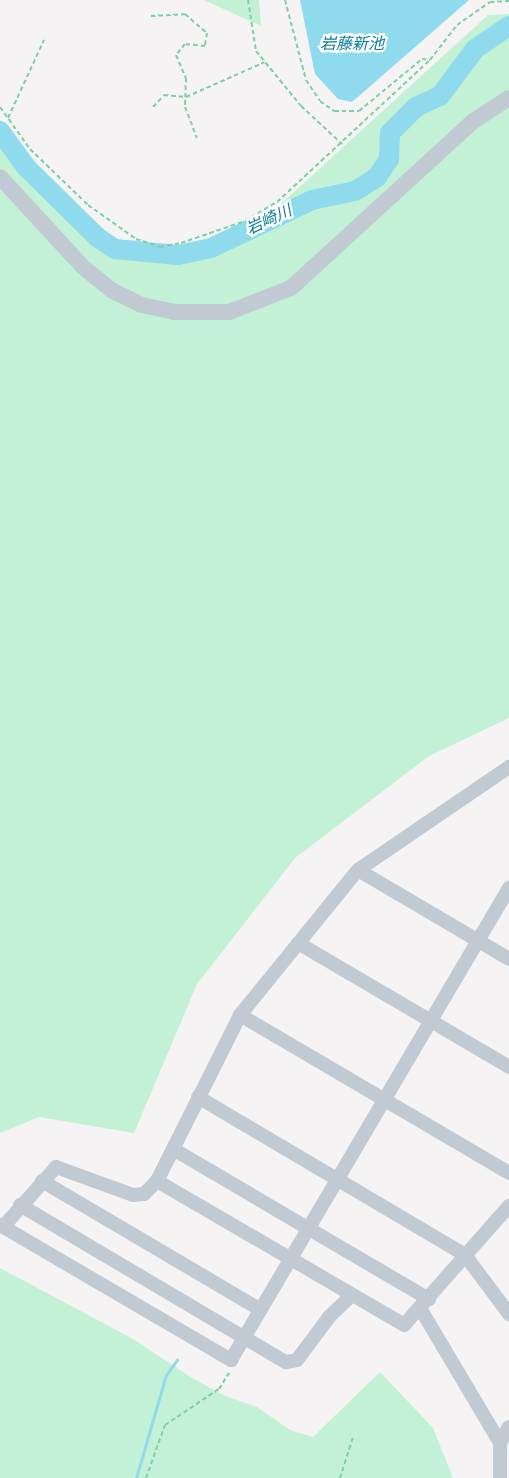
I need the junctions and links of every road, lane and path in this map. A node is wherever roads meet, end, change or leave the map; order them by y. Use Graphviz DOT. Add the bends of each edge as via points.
graph roads {
  1 [pos="248,0"];
  2 [pos="285,0"];
  3 [pos="509,2"];
  4 [pos="151,16"];
  5 [pos="44,40"];
  6 [pos="430,60"];
  7 [pos="266,62"];
  8 [pos="186,97"];
  9 [pos="509,98"];
  10 [pos="0,107"];
  11 [pos="153,107"];
  12 [pos="8,118"];
  13 [pos="197,138"];
  14 [pos="342,144"];
  15 [pos="0,177"];
  16 [pos="509,767"];
  17 [pos="358,870"];
  18 [pos="509,888"];
  19 [pos="477,940"];
  20 [pos="298,943"];
  21 [pos="509,959"];
  22 [pos="240,1015"];
  23 [pos="430,1021"];
  24 [pos="509,1067"];
  25 [pos="198,1097"];
  26 [pos="383,1098"];
  27 [pos="173,1149"];
  28 [pos="509,1173"];
  29 [pos="337,1179"];
  30 [pos="42,1181"];
  31 [pos="157,1181"];
  32 [pos="20,1206"];
  33 [pos="509,1206"];
  34 [pos="1,1226"];
  35 [pos="306,1229"];
  36 [pos="465,1255"];
  37 [pos="289,1259"];
  38 [pos="352,1295"];
  39 [pos="425,1304"];
  40 [pos="259,1309"];
  41 [pos="508,1312"];
  42 [pos="245,1336"];
  43 [pos="231,1360"];
  44 [pos="509,1427"];
  45 [pos="353,1437"];
  46 [pos="500,1443"];
  47 [pos="146,1478"];
  48 [pos="340,1478"];
  49 [pos="500,1478"];
  1 -- 7 [label="path" via="256,51"];
  2 -- 6 [label="path" via="306,80 320,101 334,111 359,111 422,59"];
  3 -- 6 [label="path" via="490,2 457,25"];
  4 -- 8 [label="path" via="185,14 207,33 205,46 184,44 176,55 186,78"];
  5 -- 12 [label="path"];
  6 -- 14 [label="path"];
  7 -- 8 [label="path"];
  7 -- 14 [label="path" via="301,106"];
  8 -- 11 [label="path" via="164,95"];
  8 -- 13 [label="path" via="185,107"];
  9 -- 15 [label="street" via="472,122 291,288 229,312 174,312 142,305 113,291 83,267"];
  10 -- 12 [label="path"];
  12 -- 14 [label="path" via="30,149 88,205 136,239 160,247 245,221 277,202"];
  16 -- 17 [label="street"];
  17 -- 19 [label="street"];
  17 -- 20 [label="street"];
  18 -- 19 [label="street"];
  19 -- 21 [label="street"];
  19 -- 23 [label="street"];
  20 -- 22 [label="street"];
  20 -- 23 [label="street"];
  22 -- 25 [label="street"];
  22 -- 26 [label="street"];
  23 -- 24 [label="street"];
  23 -- 26 [label="street"];
  25 -- 27 [label="street"];
  25 -- 29 [label="street"];
  26 -- 28 [label="street"];
  26 -- 29 [label="street"];
  27 -- 31 [label="street"];
  27 -- 35 [label="street"];
  29 -- 35 [label="street"];
  29 -- 36 [label="street"];
  30 -- 31 [label="street" via="61,1166 139,1197"];
  30 -- 32 [label="street"];
  30 -- 40 [label="street"];
  31 -- 37 [label="street"];
  32 -- 34 [label="street"];
  32 -- 42 [label="street"];
  33 -- 36 [label="street"];
  34 -- 43 [label="street"];
  35 -- 37 [label="street"];
  35 -- 39 [label="street"];
  36 -- 39 [label="street"];
  36 -- 41 [label="street"];
  37 -- 38 [label="street"];
  37 -- 40 [label="street"];
  38 -- 39 [label="street" via="404,1325"];
  38 -- 42 [label="street" via="297,1360 286,1362"];
  39 -- 46 [label="street"];
  40 -- 42 [label="street"];
  42 -- 43 [label="street"];
  43 -- 47 [label="path" via="235,1364 219,1389 165,1425"];
  44 -- 46 [label="street"];
  45 -- 48 [label="path"];
  46 -- 49 [label="street"];
}
